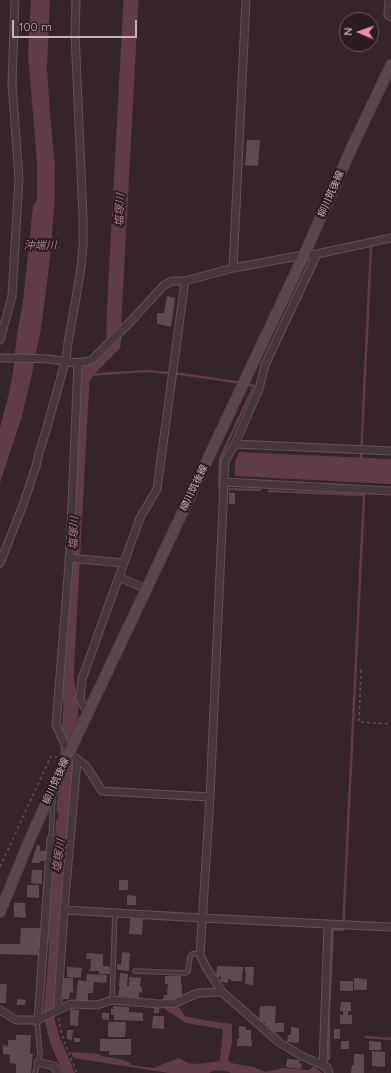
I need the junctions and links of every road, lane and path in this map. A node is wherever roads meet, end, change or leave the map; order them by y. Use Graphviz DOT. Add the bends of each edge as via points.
graph roads {
  1 [pos="15,0"];
  2 [pos="76,0"];
  3 [pos="246,0"];
  4 [pos="389,0"];
  5 [pos="391,17"];
  6 [pos="391,65"];
  7 [pos="391,238"];
  8 [pos="317,254"];
  9 [pos="304,255"];
  10 [pos="232,268"];
  11 [pos="185,281"];
  12 [pos="0,340"];
  13 [pos="3,358"];
  14 [pos="65,362"];
  15 [pos="78,363"];
  16 [pos="235,444"];
  17 [pos="391,451"];
  18 [pos="224,482"];
  19 [pos="391,491"];
  20 [pos="69,558"];
  21 [pos="0,563"];
  22 [pos="124,563"];
  23 [pos="119,577"];
  24 [pos="146,589"];
  25 [pos="361,670"];
  26 [pos="88,713"];
  27 [pos="391,724"];
  28 [pos="68,756"];
  29 [pos="77,760"];
  30 [pos="54,787"];
  31 [pos="210,797"];
  32 [pos="51,839"];
  33 [pos="0,867"];
  34 [pos="64,910"];
  35 [pos="0,912"];
  36 [pos="115,913"];
  37 [pos="202,918"];
  38 [pos="328,924"];
  39 [pos="391,927"];
  40 [pos="200,953"];
  41 [pos="135,971"];
  42 [pos="222,992"];
  43 [pos="112,1000"];
  44 [pos="0,1010"];
  45 [pos="57,1010"];
  46 [pos="39,1019"];
  47 [pos="38,1062"];
  48 [pos="323,1066"];
  49 [pos="35,1073"];
  50 [pos="58,1073"];
  51 [pos="77,1073"];
  52 [pos="329,1073"];
  1 -- 12 [label="street" via="12,84 19,178 12,296"];
  2 -- 14 [label="street" via="83,246"];
  3 -- 10 [label="street"];
  4 -- 5 [label="street" via="388,15"];
  6 -- 9 [label="main road, 柳川筑後線"];
  7 -- 8 [label="street"];
  8 -- 9 [label="street"];
  8 -- 16 [label="street" via="265,365 259,389"];
  9 -- 10 [label="street"];
  9 -- 24 [label="main road, 柳川筑後線"];
  10 -- 11 [label="street"];
  11 -- 15 [label="street" via="172,281 164,285 92,360"];
  11 -- 22 [label="street" via="158,489 140,518"];
  13 -- 14 [label="street"];
  14 -- 15 [label="street"];
  14 -- 21 [label="street" via="36,466"];
  15 -- 20 [label="street"];
  16 -- 17 [label="street"];
  16 -- 18 [label="street" via="225,461"];
  18 -- 19 [label="street"];
  18 -- 31 [label="street"];
  20 -- 22 [label="street"];
  20 -- 28 [label="street" via="56,724"];
  22 -- 23 [label="street"];
  23 -- 24 [label="street"];
  23 -- 26 [label="street" via="82,679 80,699"];
  24 -- 26 [label="main road, 柳川筑後線"];
  25 -- 27 [label="path" via="359,722"];
  26 -- 28 [label="main road, 柳川筑後線"];
  28 -- 29 [label="street"];
  28 -- 30 [label="main road, 柳川筑後線"];
  28 -- 33 [label="path" via="51,756"];
  29 -- 31 [label="street" via="86,766 102,791"];
  29 -- 34 [label="street"];
  30 -- 32 [label="lane"];
  30 -- 35 [label="main road, 柳川筑後線"];
  31 -- 37 [label="street"];
  32 -- 46 [label="street"];
  34 -- 36 [label="street"];
  34 -- 45 [label="street"];
  36 -- 37 [label="street"];
  36 -- 43 [label="lane"];
  37 -- 38 [label="street"];
  37 -- 40 [label="street"];
  38 -- 39 [label="street"];
  38 -- 48 [label="street"];
  40 -- 41 [label="lane" via="192,954 188,971 185,973"];
  40 -- 42 [label="street"];
  42 -- 43 [label="street" via="198,993 175,1004"];
  42 -- 48 [label="street" via="280,1043"];
  43 -- 45 [label="street" via="97,1005 71,1004"];
  44 -- 46 [label="street" via="16,1020"];
  45 -- 46 [label="street"];
  45 -- 51 [label="path" via="65,1044"];
  46 -- 47 [label="lane"];
  47 -- 49 [label="lane"];
  47 -- 50 [label="street" via="54,1066"];
  48 -- 52 [label="street" via="327,1067"];
}
